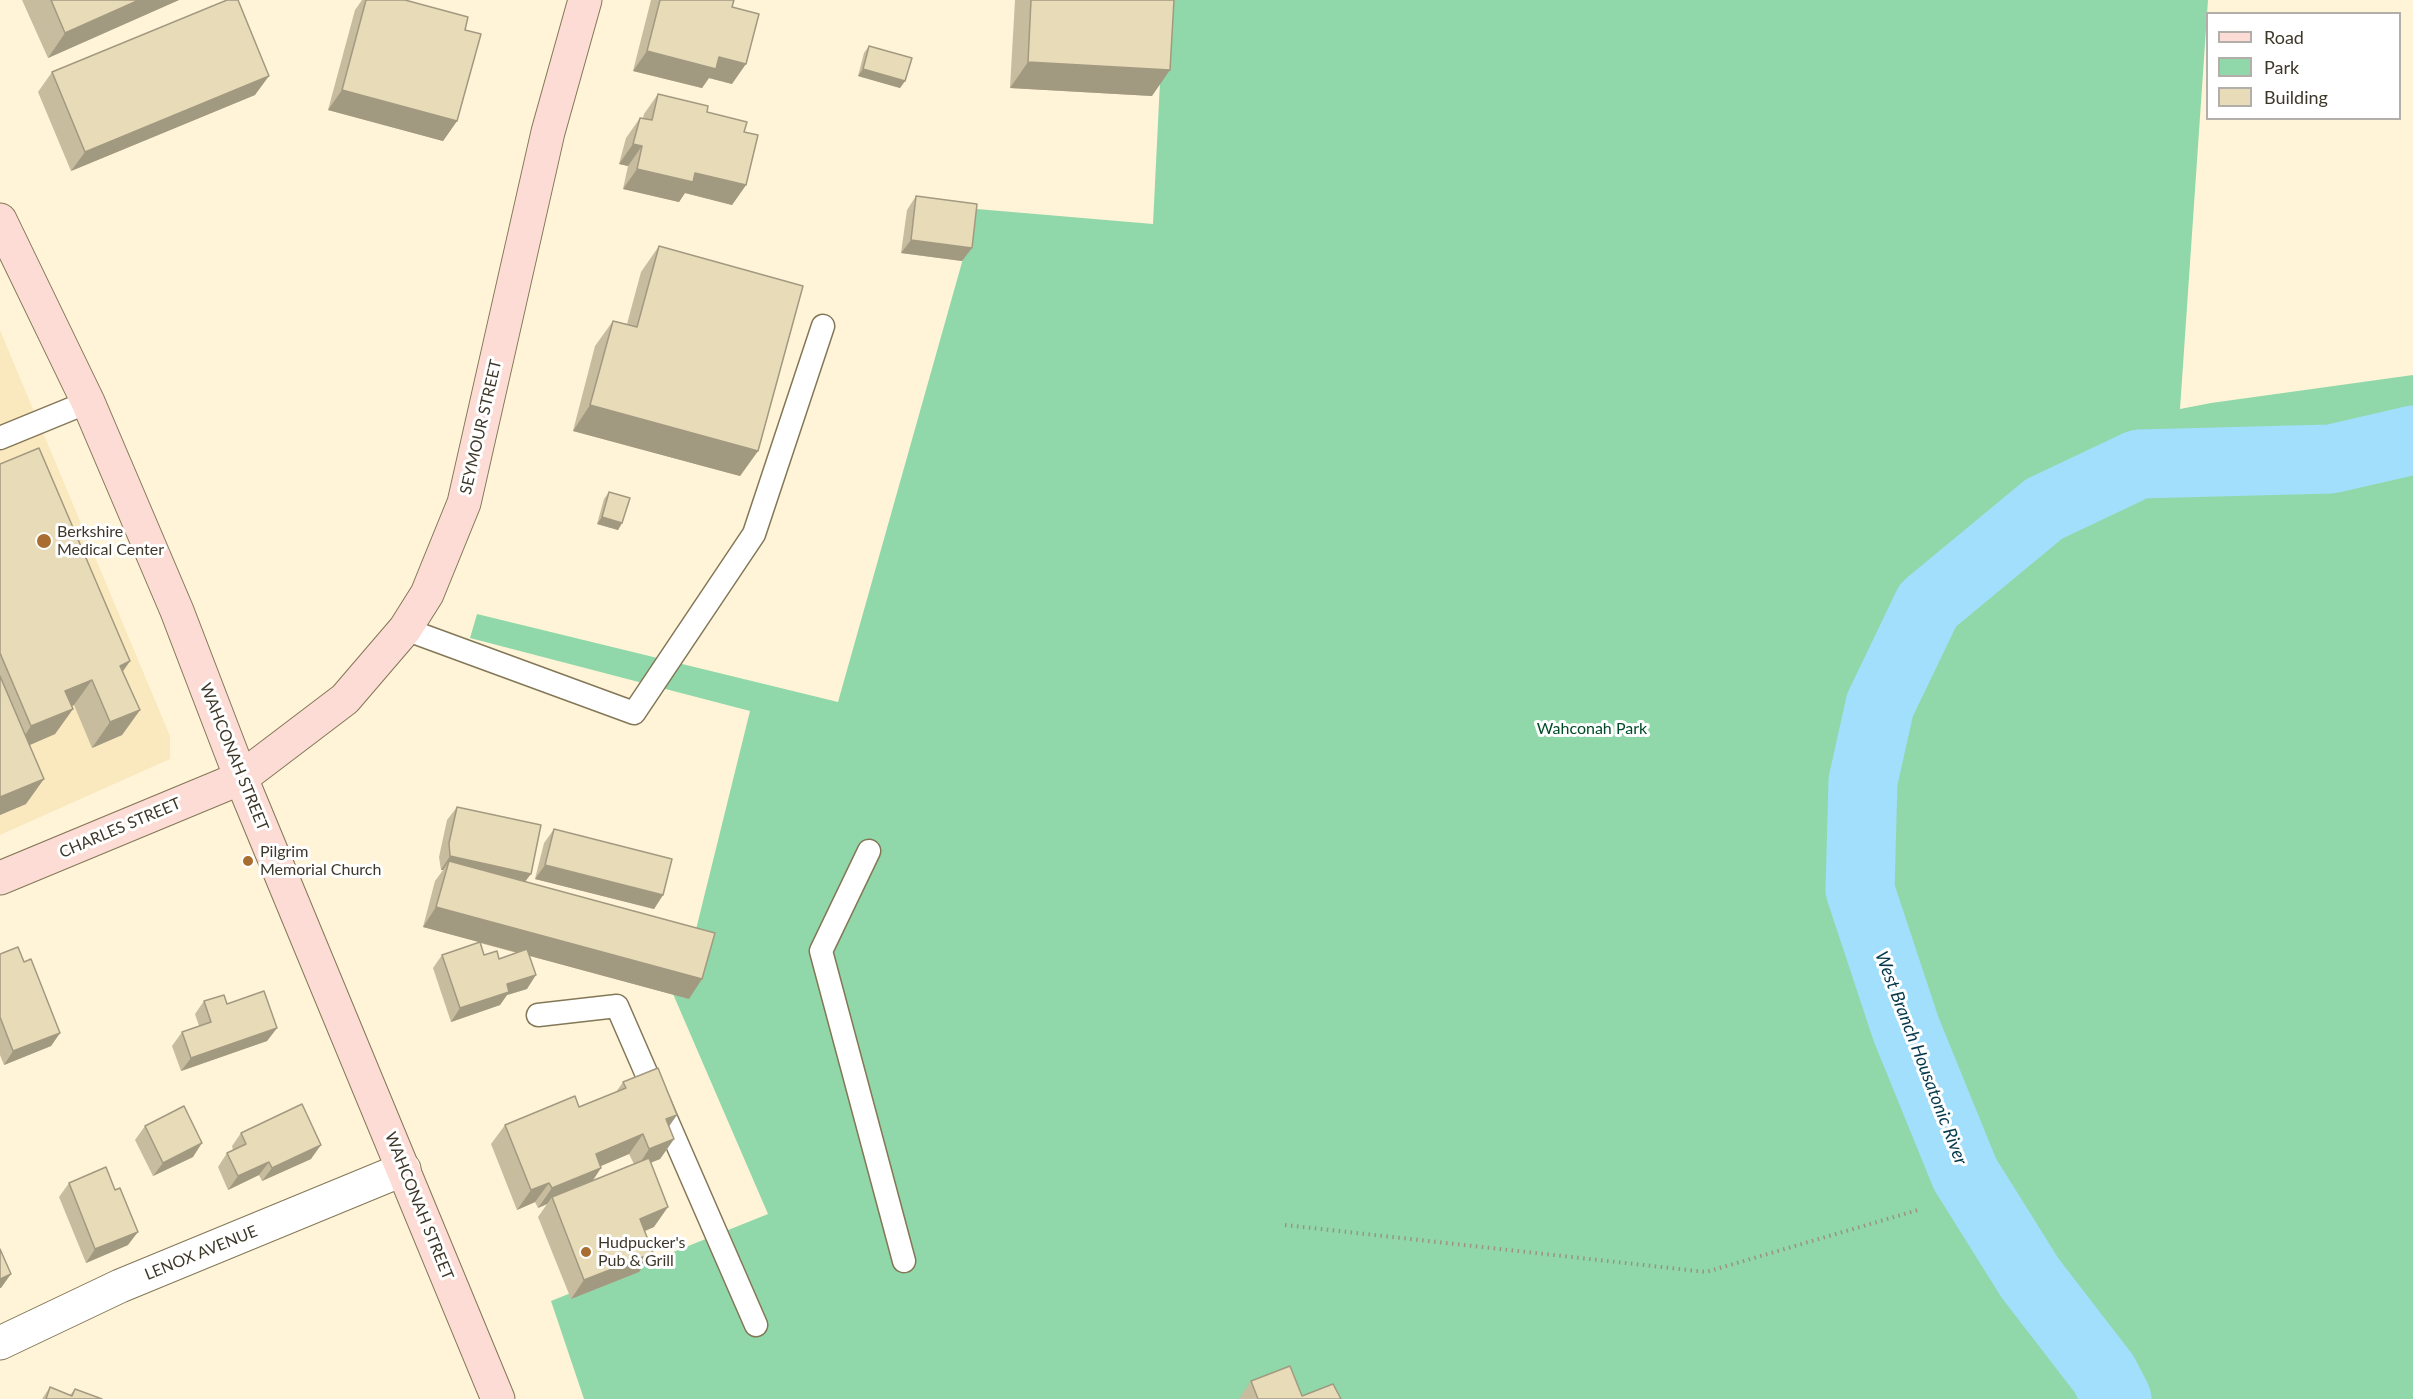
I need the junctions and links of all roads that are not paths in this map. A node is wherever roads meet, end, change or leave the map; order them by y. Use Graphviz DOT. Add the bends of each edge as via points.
graph roads {
  1 [pos="585,0"];
  2 [pos="0,220"];
  3 [pos="823,326"];
  4 [pos="88,402"];
  5 [pos="0,438"];
  6 [pos="405,629"];
  7 [pos="241,778"];
  8 [pos="869,851"];
  9 [pos="0,878"];
  10 [pos="538,1015"];
  11 [pos="404,1169"];
  12 [pos="904,1261"];
  13 [pos="756,1325"];
  14 [pos="0,1342"];
  15 [pos="498,1399"];
  1 -- 6 [label="street, SEYMOUR STREET" via="548,132 464,503 427,594"];
  2 -- 4 [label="street, WAHCONAH STREET"];
  3 -- 6 [label="lane" via="754,534 634,713"];
  4 -- 5 [label="lane"];
  4 -- 7 [label="street, WAHCONAH STREET" via="177,611"];
  6 -- 7 [label="street, SEYMOUR STREET" via="345,699"];
  7 -- 9 [label="street, CHARLES STREET"];
  7 -- 11 [label="street, WAHCONAH STREET"];
  8 -- 12 [label="lane" via="821,951"];
  10 -- 13 [label="lane" via="617,1006"];
  11 -- 14 [label="street, LENOX AVENUE" via="120,1286"];
  11 -- 15 [label="street, WAHCONAH STREET"];
}
